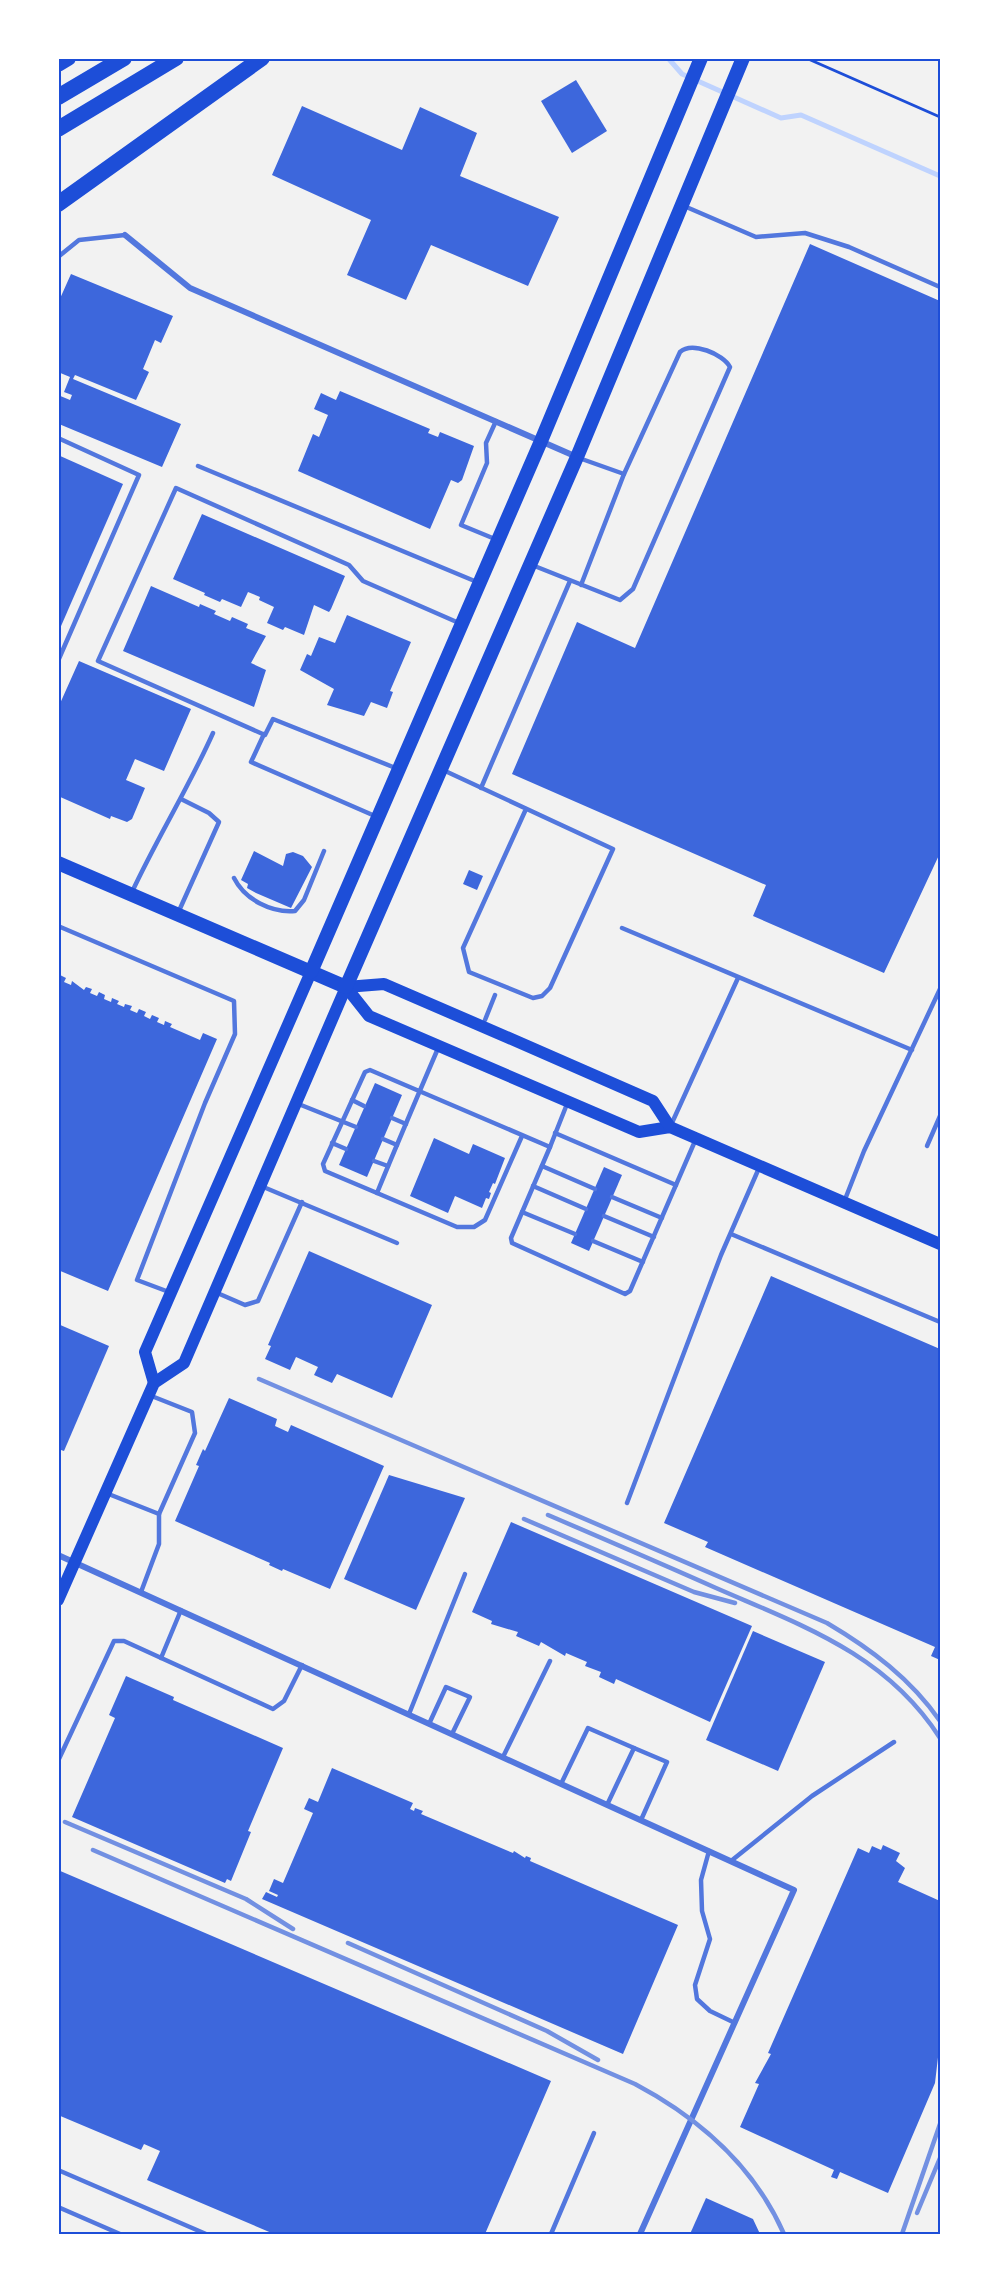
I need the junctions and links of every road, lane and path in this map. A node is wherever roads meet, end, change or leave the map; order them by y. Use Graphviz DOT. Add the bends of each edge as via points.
graph roads {
  1 [pos="68,58"];
  2 [pos="124,58"];
  3 [pos="176,58"];
  4 [pos="262,58"];
  5 [pos="701,58"];
  6 [pos="743,58"];
  7 [pos="806,58"];
  8 [pos="58,64"];
  9 [pos="58,97"];
  10 [pos="940,117"];
  11 [pos="58,129"];
  12 [pos="58,204"];
  13 [pos="681,205"];
  14 [pos="125,235"];
  15 [pos="58,257"];
  16 [pos="940,288"];
  17 [pos="496,422"];
  18 [pos="58,438"];
  19 [pos="541,441"];
  20 [pos="577,457"];
  21 [pos="198,466"];
  22 [pos="624,474"];
  23 [pos="498,540"];
  24 [pos="530,564"];
  25 [pos="570,581"];
  26 [pos="479,583"];
  27 [pos="581,585"];
  28 [pos="461,624"];
  29 [pos="58,661"];
  30 [pos="213,733"];
  31 [pos="264,734"];
  32 [pos="441,769"];
  33 [pos="399,770"];
  34 [pos="481,788"];
  35 [pos="181,799"];
  36 [pos="526,809"];
  37 [pos="378,817"];
  38 [pos="324,851"];
  39 [pos="58,863"];
  40 [pos="234,878"];
  41 [pos="131,895"];
  42 [pos="177,915"];
  43 [pos="58,926"];
  44 [pos="622,928"];
  45 [pos="311,972"];
  46 [pos="738,978"];
  47 [pos="346,987"];
  48 [pos="940,989"];
  49 [pos="495,995"];
  50 [pos="484,1020"];
  51 [pos="439,1046"];
  52 [pos="912,1050"];
  53 [pos="420,1090"];
  54 [pos="352,1100"];
  55 [pos="568,1101"];
  56 [pos="296,1102"];
  57 [pos="364,1106"];
  58 [pos="940,1116"];
  59 [pos="392,1118"];
  60 [pos="342,1122"];
  61 [pos="406,1124"];
  62 [pos="356,1127"];
  63 [pos="670,1127"];
  64 [pos="555,1133"];
  65 [pos="522,1136"];
  66 [pos="697,1138"];
  67 [pos="383,1139"];
  68 [pos="332,1143"];
  69 [pos="397,1145"];
  70 [pos="927,1146"];
  71 [pos="550,1147"];
  72 [pos="346,1149"];
  73 [pos="374,1161"];
  74 [pos="388,1166"];
  75 [pos="542,1166"];
  76 [pos="761,1166"];
  77 [pos="676,1185"];
  78 [pos="261,1186"];
  79 [pos="533,1186"];
  80 [pos="595,1189"];
  81 [pos="376,1193"];
  82 [pos="612,1197"];
  83 [pos="302,1202"];
  84 [pos="844,1202"];
  85 [pos="586,1209"];
  86 [pos="522,1212"];
  87 [pos="604,1216"];
  88 [pos="662,1218"];
  89 [pos="575,1234"];
  90 [pos="731,1234"];
  91 [pos="654,1237"];
  92 [pos="593,1241"];
  93 [pos="397,1244"];
  94 [pos="940,1244"];
  95 [pos="643,1262"];
  96 [pos="215,1292"];
  97 [pos="171,1294"];
  98 [pos="940,1322"];
  99 [pos="152,1389"];
  100 [pos="105,1493"];
  101 [pos="627,1503"];
  102 [pos="159,1515"];
  103 [pos="58,1555"];
  104 [pos="75,1562"];
  105 [pos="465,1574"];
  106 [pos="141,1592"];
  107 [pos="58,1600"];
  108 [pos="181,1610"];
  109 [pos="161,1658"];
  110 [pos="550,1661"];
  111 [pos="302,1665"];
  112 [pos="409,1714"];
  113 [pos="429,1724"];
  114 [pos="453,1734"];
  115 [pos="894,1742"];
  116 [pos="634,1748"];
  117 [pos="504,1757"];
  118 [pos="58,1761"];
  119 [pos="561,1784"];
  120 [pos="607,1805"];
  121 [pos="641,1820"];
  122 [pos="708,1851"];
  123 [pos="731,1861"];
  124 [pos="735,2023"];
  125 [pos="594,2133"];
  126 [pos="58,2170"];
  127 [pos="58,2207"];
  128 [pos="120,2235"];
  129 [pos="206,2235"];
  130 [pos="551,2235"];
  131 [pos="640,2235"];
  1 -- 8 [label="highway"];
  2 -- 9 [label="highway"];
  3 -- 11 [label="highway"];
  4 -- 12 [label="highway"];
  5 -- 19 [label="main road"];
  6 -- 13 [label="main road"];
  7 -- 10 [label="path"];
  13 -- 16 [label="lane" via="756,237 805,233 849,247"];
  13 -- 20 [label="main road"];
  14 -- 15 [label="lane" via="79,240"];
  14 -- 17 [label="street" via="190,288"];
  17 -- 19 [label="street"];
  17 -- 23 [label="lane" via="486,443 487,463 461,525"];
  18 -- 29 [label="lane" via="139,475"];
  19 -- 20 [label="street"];
  19 -- 23 [label="main road"];
  20 -- 22 [label="lane"];
  20 -- 24 [label="main road"];
  21 -- 26 [label="lane"];
  22 -- 27 [label="lane"];
  22 -- 27 [label="lane" via="680,352 694,346 728,363 730,367 633,589 620,600"];
  23 -- 26 [label="main road"];
  24 -- 25 [label="lane"];
  24 -- 32 [label="main road"];
  25 -- 27 [label="lane"];
  25 -- 34 [label="lane"];
  26 -- 28 [label="main road"];
  28 -- 31 [label="lane" via="363,581 349,565 176,488 98,661"];
  28 -- 33 [label="main road"];
  30 -- 35 [label="lane"];
  31 -- 33 [label="lane" via="273,719"];
  31 -- 37 [label="lane" via="251,762"];
  32 -- 34 [label="lane"];
  32 -- 47 [label="main road"];
  33 -- 37 [label="main road"];
  34 -- 36 [label="lane"];
  35 -- 41 [label="lane" via="154,844"];
  35 -- 42 [label="lane" via="219,822"];
  36 -- 36 [label="lane" via="464,948 469,972 532,998 542,996 550,988 613,849"];
  37 -- 45 [label="main road"];
  38 -- 40 [label="lane" via="304,900 295,910 282,912 252,899 240,890"];
  39 -- 41 [label="main road"];
  41 -- 42 [label="main road"];
  42 -- 45 [label="main road"];
  43 -- 97 [label="lane" via="234,1000 235,1034 137,1280"];
  44 -- 46 [label="lane"];
  45 -- 47 [label="main road"];
  45 -- 97 [label="main road"];
  46 -- 52 [label="lane"];
  46 -- 63 [label="lane"];
  47 -- 51 [label="main road" via="369,1016"];
  47 -- 56 [label="main road"];
  47 -- 63 [label="main road" via="384,984 509,1038 653,1101"];
  48 -- 52 [label="lane"];
  49 -- 50 [label="lane"];
  51 -- 53 [label="lane"];
  51 -- 55 [label="main road"];
  52 -- 84 [label="lane"];
  53 -- 54 [label="lane" via="370,1071 364,1072"];
  53 -- 61 [label="lane"];
  53 -- 65 [label="lane"];
  54 -- 57 [label="lane"];
  54 -- 60 [label="lane"];
  55 -- 63 [label="main road" via="639,1132"];
  55 -- 64 [label="lane"];
  56 -- 60 [label="lane"];
  56 -- 78 [label="main road"];
  58 -- 70 [label="lane"];
  59 -- 61 [label="lane"];
  60 -- 62 [label="lane"];
  60 -- 68 [label="lane"];
  61 -- 69 [label="lane"];
  63 -- 66 [label="main road"];
  64 -- 71 [label="lane"];
  64 -- 77 [label="lane"];
  65 -- 71 [label="lane"];
  65 -- 81 [label="lane" via="485,1220 474,1227 457,1227"];
  66 -- 76 [label="main road"];
  66 -- 77 [label="lane"];
  67 -- 69 [label="lane"];
  68 -- 72 [label="lane"];
  68 -- 81 [label="lane" via="323,1164 325,1171"];
  69 -- 74 [label="lane"];
  71 -- 75 [label="lane"];
  73 -- 74 [label="lane"];
  74 -- 81 [label="lane"];
  75 -- 79 [label="lane"];
  75 -- 80 [label="lane"];
  76 -- 84 [label="main road"];
  76 -- 90 [label="lane"];
  77 -- 88 [label="lane"];
  78 -- 83 [label="lane"];
  78 -- 96 [label="main road"];
  79 -- 85 [label="lane"];
  79 -- 86 [label="lane"];
  82 -- 88 [label="lane"];
  83 -- 93 [label="lane"];
  83 -- 96 [label="lane" via="258,1301 245,1305"];
  84 -- 94 [label="main road"];
  86 -- 89 [label="lane"];
  86 -- 95 [label="lane" via="511,1238 513,1243 625,1294"];
  87 -- 91 [label="lane"];
  88 -- 91 [label="lane"];
  90 -- 98 [label="lane"];
  90 -- 101 [label="lane"];
  91 -- 95 [label="lane"];
  92 -- 95 [label="lane"];
  96 -- 99 [label="main road" via="184,1363"];
  97 -- 99 [label="main road" via="145,1352"];
  99 -- 100 [label="main road"];
  99 -- 102 [label="lane" via="192,1413 195,1433"];
  100 -- 102 [label="lane"];
  100 -- 104 [label="main road"];
  102 -- 106 [label="lane" via="159,1544"];
  103 -- 104 [label="street"];
  104 -- 106 [label="street"];
  104 -- 107 [label="main road"];
  105 -- 112 [label="lane"];
  106 -- 108 [label="street"];
  108 -- 109 [label="lane"];
  108 -- 111 [label="street"];
  109 -- 111 [label="lane" via="273,1710 284,1701"];
  109 -- 118 [label="lane" via="124,1641 114,1641"];
  110 -- 117 [label="lane"];
  111 -- 112 [label="street"];
  112 -- 113 [label="street"];
  113 -- 114 [label="street"];
  113 -- 114 [label="lane" via="446,1687 470,1697"];
  114 -- 117 [label="street"];
  115 -- 123 [label="lane" via="812,1796"];
  116 -- 119 [label="lane" via="588,1728"];
  116 -- 120 [label="lane"];
  116 -- 121 [label="lane" via="667,1762"];
  117 -- 119 [label="street"];
  119 -- 120 [label="street"];
  120 -- 121 [label="street"];
  121 -- 122 [label="street"];
  122 -- 123 [label="street"];
  122 -- 124 [label="lane" via="700,1880 702,1911 710,1939 695,1985 697,1999 710,2011"];
  123 -- 124 [label="street" via="794,1890"];
  124 -- 131 [label="street"];
  125 -- 130 [label="lane"];
  126 -- 129 [label="lane"];
  127 -- 128 [label="lane"];
}
